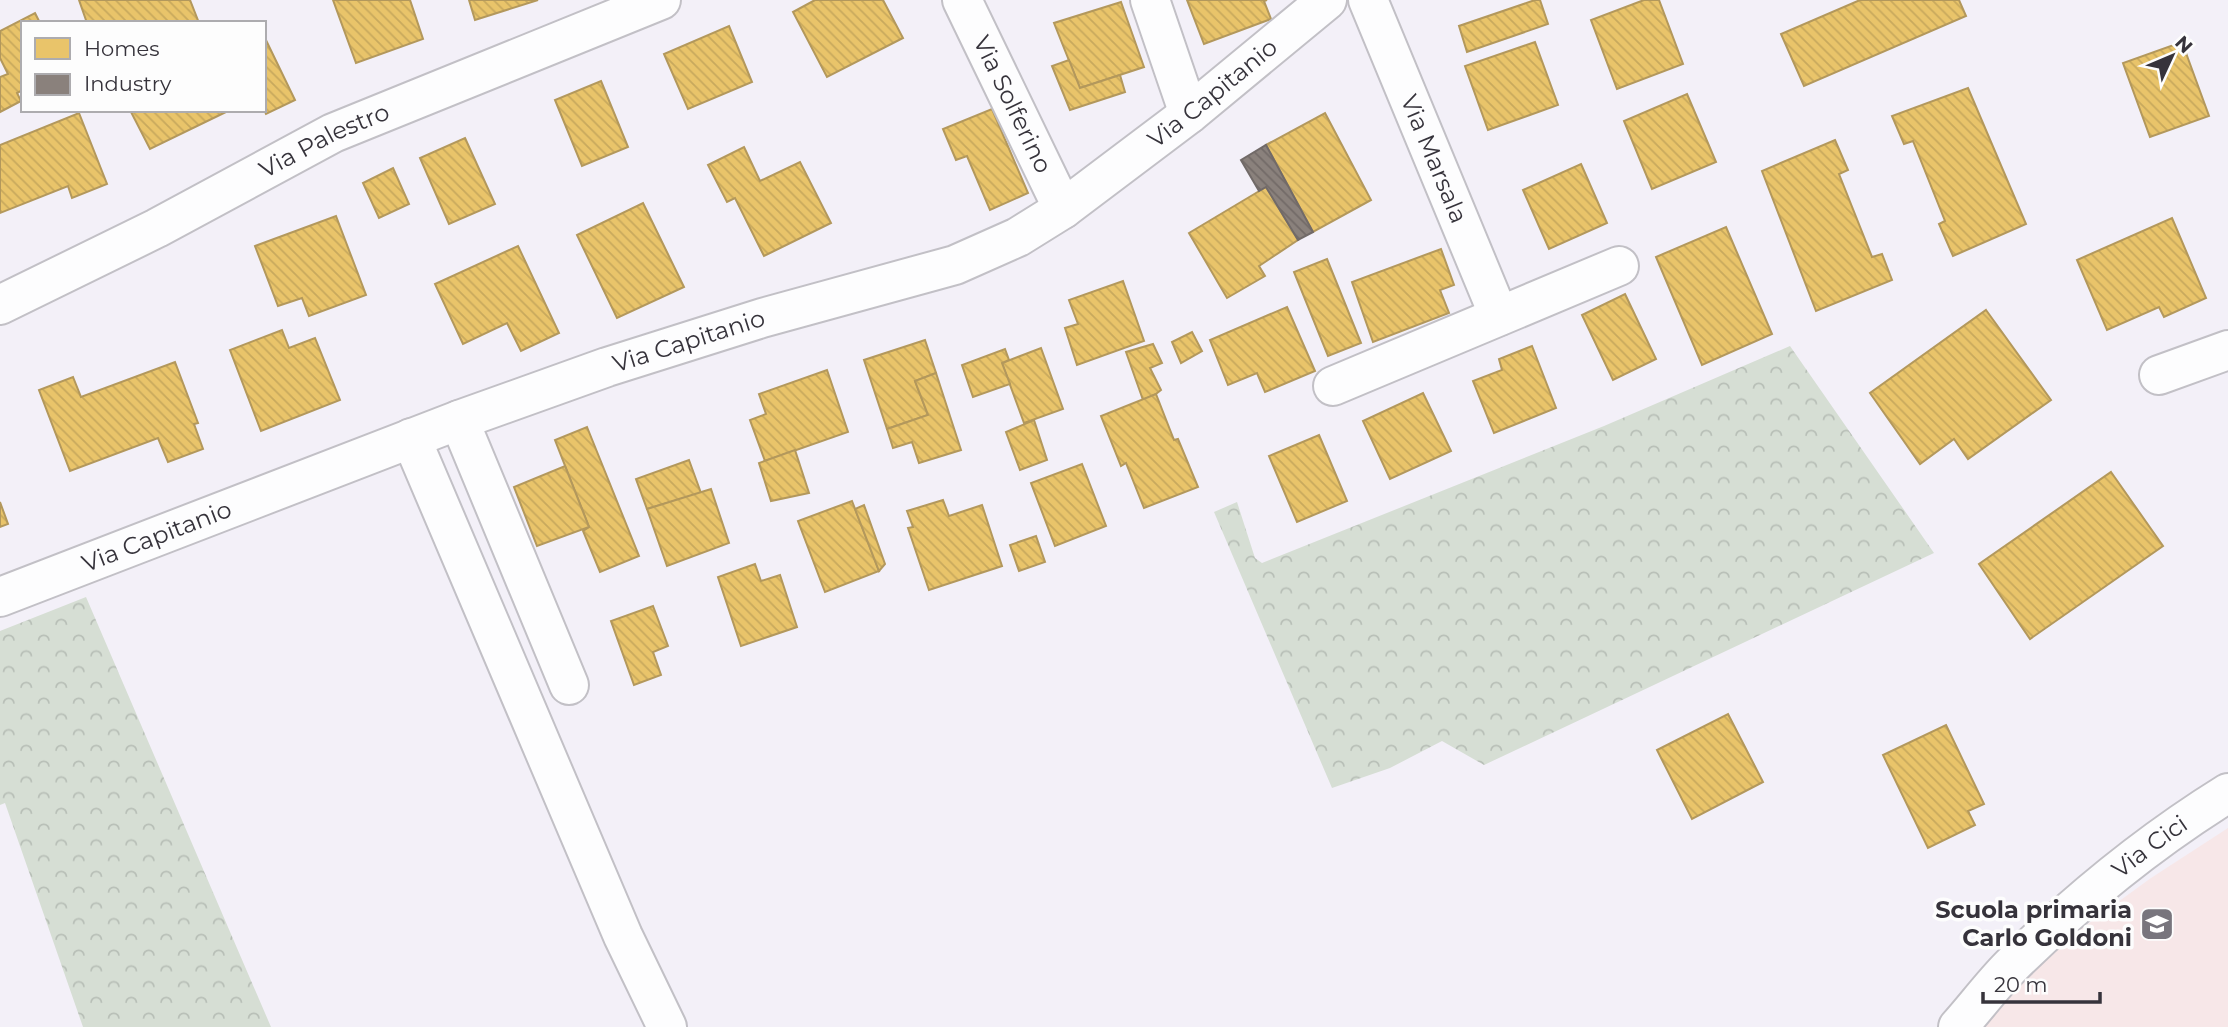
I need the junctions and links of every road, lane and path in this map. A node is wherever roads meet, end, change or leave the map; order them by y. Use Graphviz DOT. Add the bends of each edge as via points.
graph roads {
  1 [pos="661,0"];
  2 [pos="962,0"];
  3 [pos="1150,0"];
  4 [pos="1327,0"];
  5 [pos="1368,0"];
  6 [pos="1189,114"];
  7 [pos="1063,209"];
  8 [pos="1619,266"];
  9 [pos="0,305"];
  10 [pos="1499,316"];
  11 [pos="2228,350"];
  12 [pos="2159,375"];
  13 [pos="1334,386"];
  14 [pos="460,419"];
  15 [pos="411,439"];
  16 [pos="0,597"];
  17 [pos="569,685"];
  18 [pos="2228,793"];
  19 [pos="667,1027"];
  20 [pos="1958,1027"];
  1 -- 9 [label="street, Via Palestro" via="334,133"];
  2 -- 7 [label="street, Via Solferino"];
  3 -- 6 [label="street"];
  4 -- 6 [label="street, Via Capitanio"];
  5 -- 10 [label="street, Via Marsala"];
  6 -- 7 [label="street, Via Capitanio"];
  7 -- 14 [label="street, Via Capitanio" via="1018,237 955,265 762,318"];
  8 -- 10 [label="street"];
  10 -- 13 [label="street"];
  11 -- 12 [label="street"];
  14 -- 15 [label="street, Via Capitanio"];
  14 -- 17 [label="street"];
  15 -- 16 [label="street, Via Capitanio"];
  15 -- 19 [label="street" via="623,936"];
  18 -- 20 [label="street, Via Cici" via="2179,823 2083,898 2009,968"];
}
